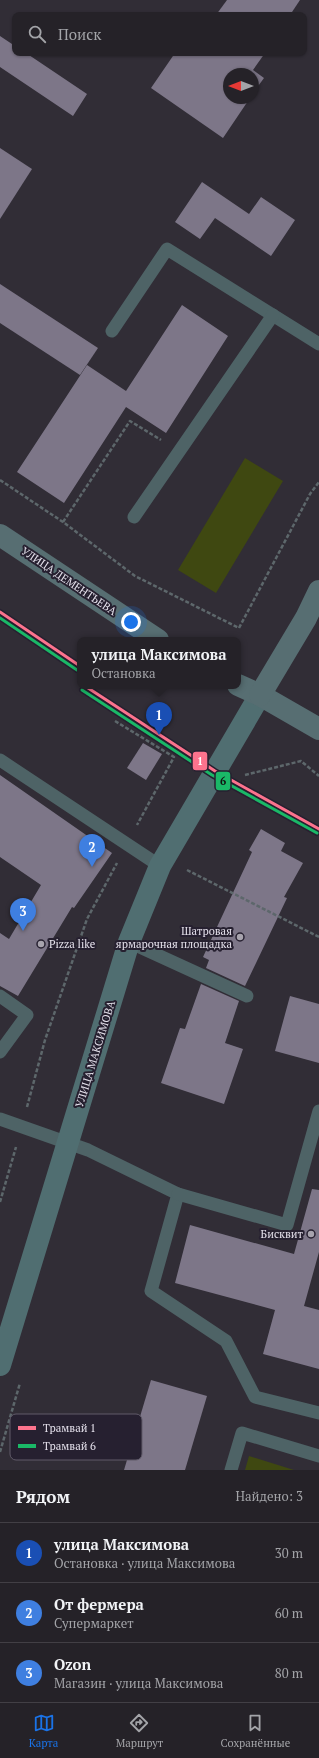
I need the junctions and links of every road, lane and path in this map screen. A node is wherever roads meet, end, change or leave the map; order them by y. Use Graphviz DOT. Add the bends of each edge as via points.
graph roads {
  1 [pos="273,315"];
  2 [pos="112,331"];
  3 [pos="319,344"];
  4 [pos="180,450"];
  5 [pos="0,480"];
  6 [pos="319,482"];
  7 [pos="134,517"];
  8 [pos="63,522"];
  9 [pos="0,535"];
  10 [pos="319,591"];
  11 [pos="153,637"];
  12 [pos="241,687"];
  13 [pos="260,695"];
  14 [pos="115,721"];
  15 [pos="319,729"];
  16 [pos="0,760"];
  17 [pos="319,776"];
  18 [pos="242,779"];
  19 [pos="128,843"];
  20 [pos="188,863"];
  21 [pos="160,866"];
  22 [pos="319,937"];
  23 [pos="129,942"];
  24 [pos="0,996"];
  25 [pos="247,996"];
  26 [pos="0,1052"];
  27 [pos="319,1111"];
  28 [pos="0,1118"];
  29 [pos="22,1126"];
  30 [pos="68,1142"];
  31 [pos="178,1194"];
  32 [pos="0,1202"];
  33 [pos="0,1365"];
  34 [pos="319,1413"];
  35 [pos="319,1456"];
  36 [pos="231,1470"];
  1 -- 2 [label="lane" via="167,249"];
  1 -- 3 [label="lane"];
  1 -- 4 [label="lane"];
  4 -- 7 [label="lane"];
  4 -- 8 [label="path" via="130,421"];
  5 -- 8 [label="path"];
  6 -- 8 [label="path" via="310,494 238,628 135,576"];
  9 -- 11 [label="main road, УЛИЦА ДЕМЕНТЬЕВА"];
  10 -- 13 [label="main road, УЛИЦА МАКСИМОВА" via="306,618"];
  12 -- 13 [label="main road"];
  13 -- 15 [label="main road"];
  13 -- 21 [label="main road, УЛИЦА МАКСИМОВА"];
  14 -- 19 [label="path" via="174,757"];
  16 -- 19 [label="lane"];
  17 -- 18 [label="path" via="301,761 246,773"];
  19 -- 21 [label="lane"];
  19 -- 29 [label="path" via="87,919 45,1040"];
  20 -- 22 [label="path" via="184,869"];
  21 -- 23 [label="main road, УЛИЦА МАКСИМОВА"];
  23 -- 25 [label="lane"];
  23 -- 30 [label="main road, УЛИЦА МАКСИМОВА"];
  24 -- 26 [label="lane" via="26,1015"];
  27 -- 31 [label="lane" via="287,1225"];
  28 -- 29 [label="lane"];
  29 -- 30 [label="lane"];
  29 -- 32 [label="path"];
  30 -- 31 [label="lane"];
  30 -- 33 [label="main road, УЛИЦА МАКСИМОВА"];
  31 -- 34 [label="lane" via="151,1291 226,1341 255,1397"];
  35 -- 36 [label="lane" via="242,1433"];
}
